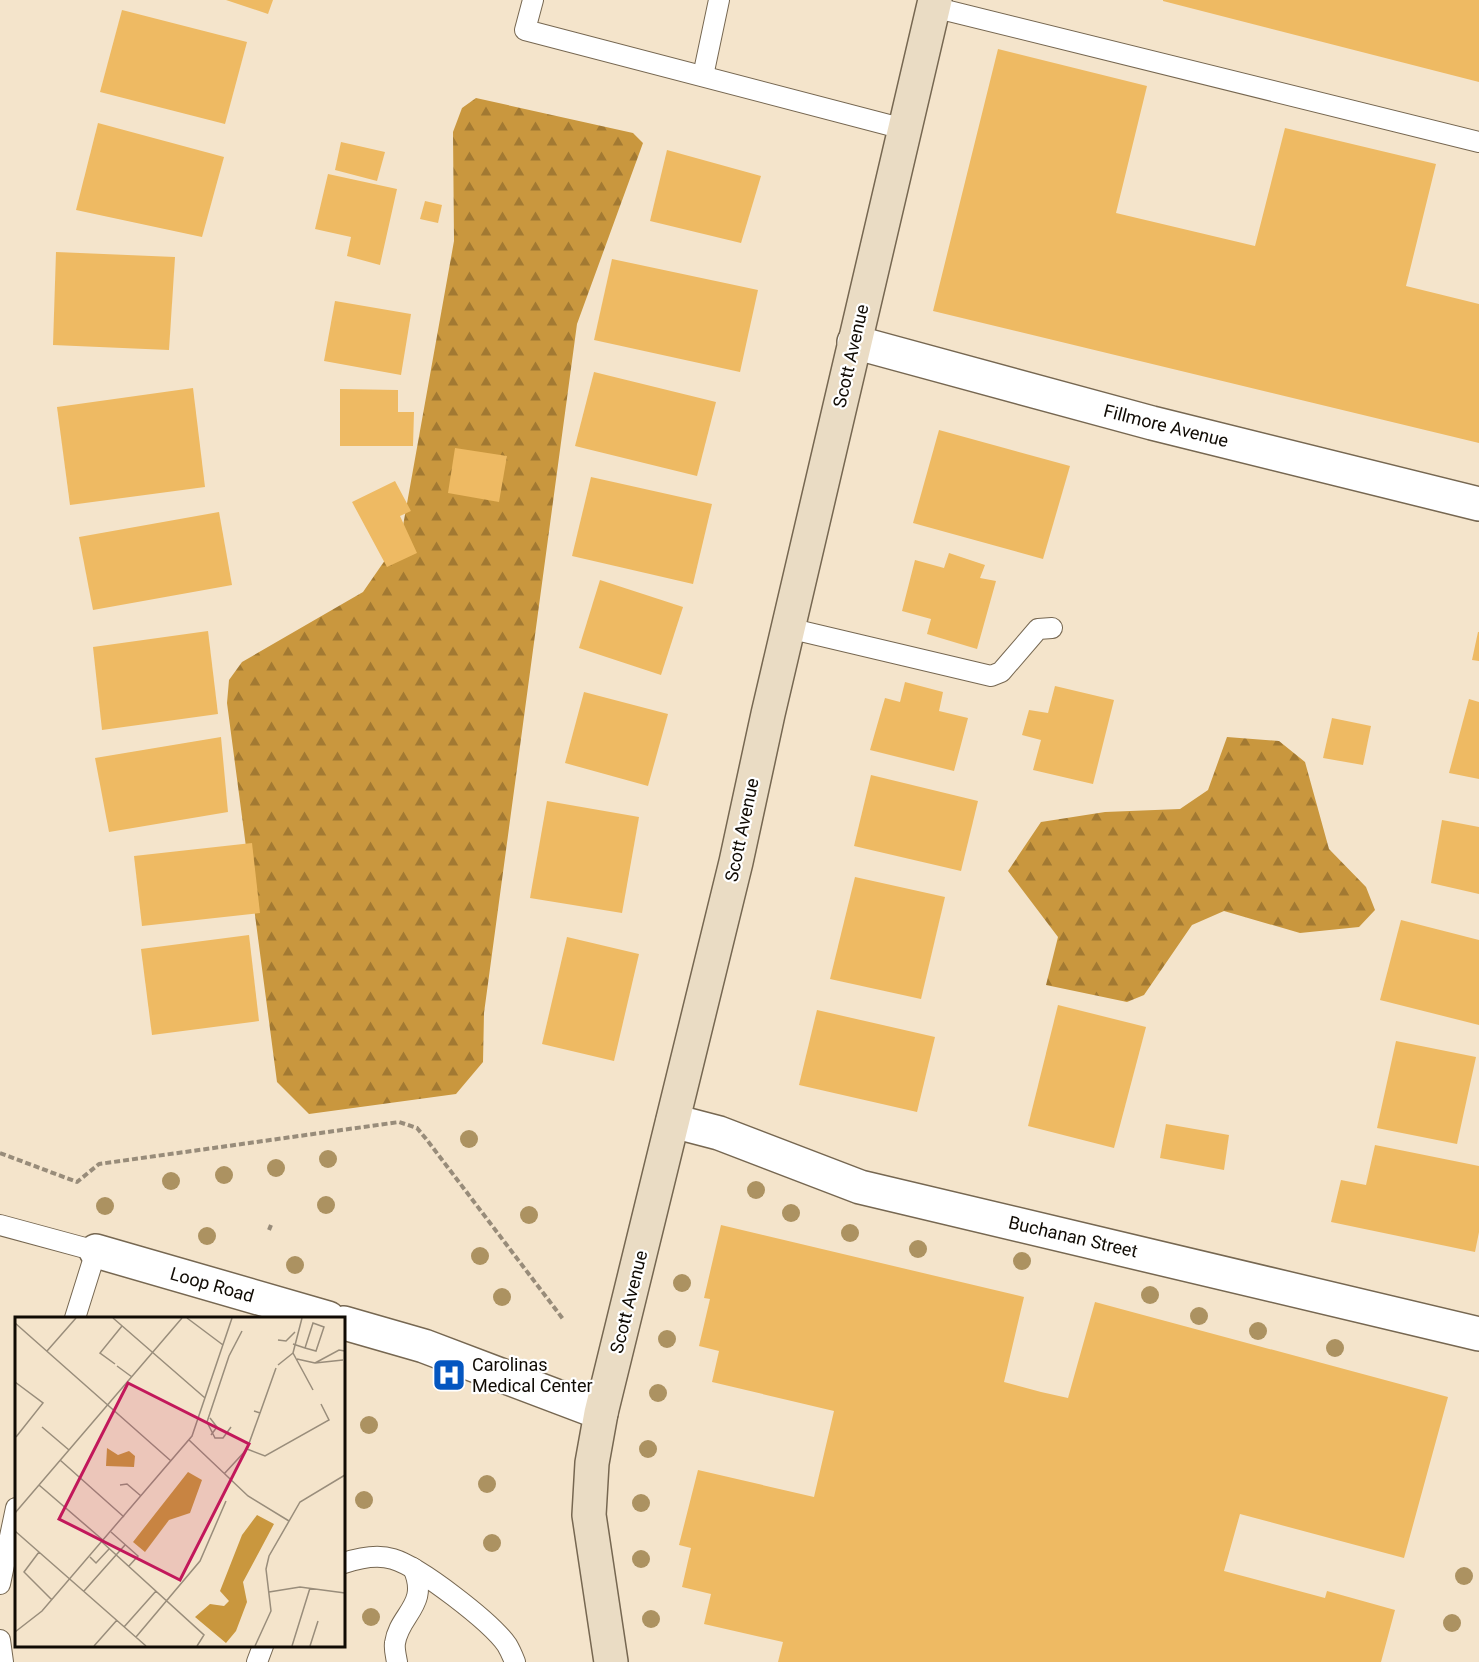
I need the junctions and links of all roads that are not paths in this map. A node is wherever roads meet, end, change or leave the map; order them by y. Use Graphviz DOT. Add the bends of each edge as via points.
graph roads {
  1 [pos="533,0"];
  2 [pos="719,0"];
  3 [pos="934,3"];
  4 [pos="702,76"];
  5 [pos="904,129"];
  6 [pos="1479,142"];
  7 [pos="854,342"];
  8 [pos="1479,504"];
  9 [pos="788,628"];
  10 [pos="1052,628"];
  11 [pos="673,1121"];
  12 [pos="0,1225"];
  13 [pos="96,1251"];
  14 [pos="75,1317"];
  15 [pos="325,1317"];
  16 [pos="345,1323"];
  17 [pos="1479,1334"];
  18 [pos="601,1413"];
  19 [pos="15,1513"];
  20 [pos="345,1563"];
  21 [pos="413,1568"];
  22 [pos="0,1584"];
  23 [pos="0,1640"];
  24 [pos="263,1647"];
  25 [pos="3,1662"];
  26 [pos="258,1662"];
  27 [pos="397,1662"];
  28 [pos="515,1662"];
  29 [pos="611,1662"];
  1 -- 4 [label="lane" via="525,30"];
  2 -- 4 [label="lane"];
  3 -- 5 [label="main road, Scott Avenue"];
  3 -- 6 [label="lane"];
  4 -- 5 [label="lane"];
  5 -- 7 [label="main road, Scott Avenue"];
  7 -- 8 [label="street, Fillmore Avenue" via="1152,423"];
  7 -- 9 [label="main road, Scott Avenue"];
  9 -- 10 [label="lane" via="991,676 1001,672 1038,629"];
  9 -- 11 [label="main road, Scott Avenue"];
  11 -- 17 [label="street, Buchanan Street" via="719,1133 860,1187"];
  11 -- 18 [label="main road, Scott Avenue"];
  12 -- 13 [label="lane"];
  13 -- 14 [label="lane"];
  13 -- 15 [label="street, Loop Road"];
  16 -- 18 [label="street" via="424,1346"];
  18 -- 29 [label="main road, Scott Avenue" via="592,1463 589,1515"];
  19 -- 22 [label="lane"];
  20 -- 21 [label="lane" via="363,1557 393,1559"];
  21 -- 27 [label="lane" via="420,1582 418,1596 394,1642"];
  21 -- 28 [label="lane" via="491,1628 507,1645"];
  23 -- 25 [label="lane"];
  24 -- 26 [label="lane"];
}
